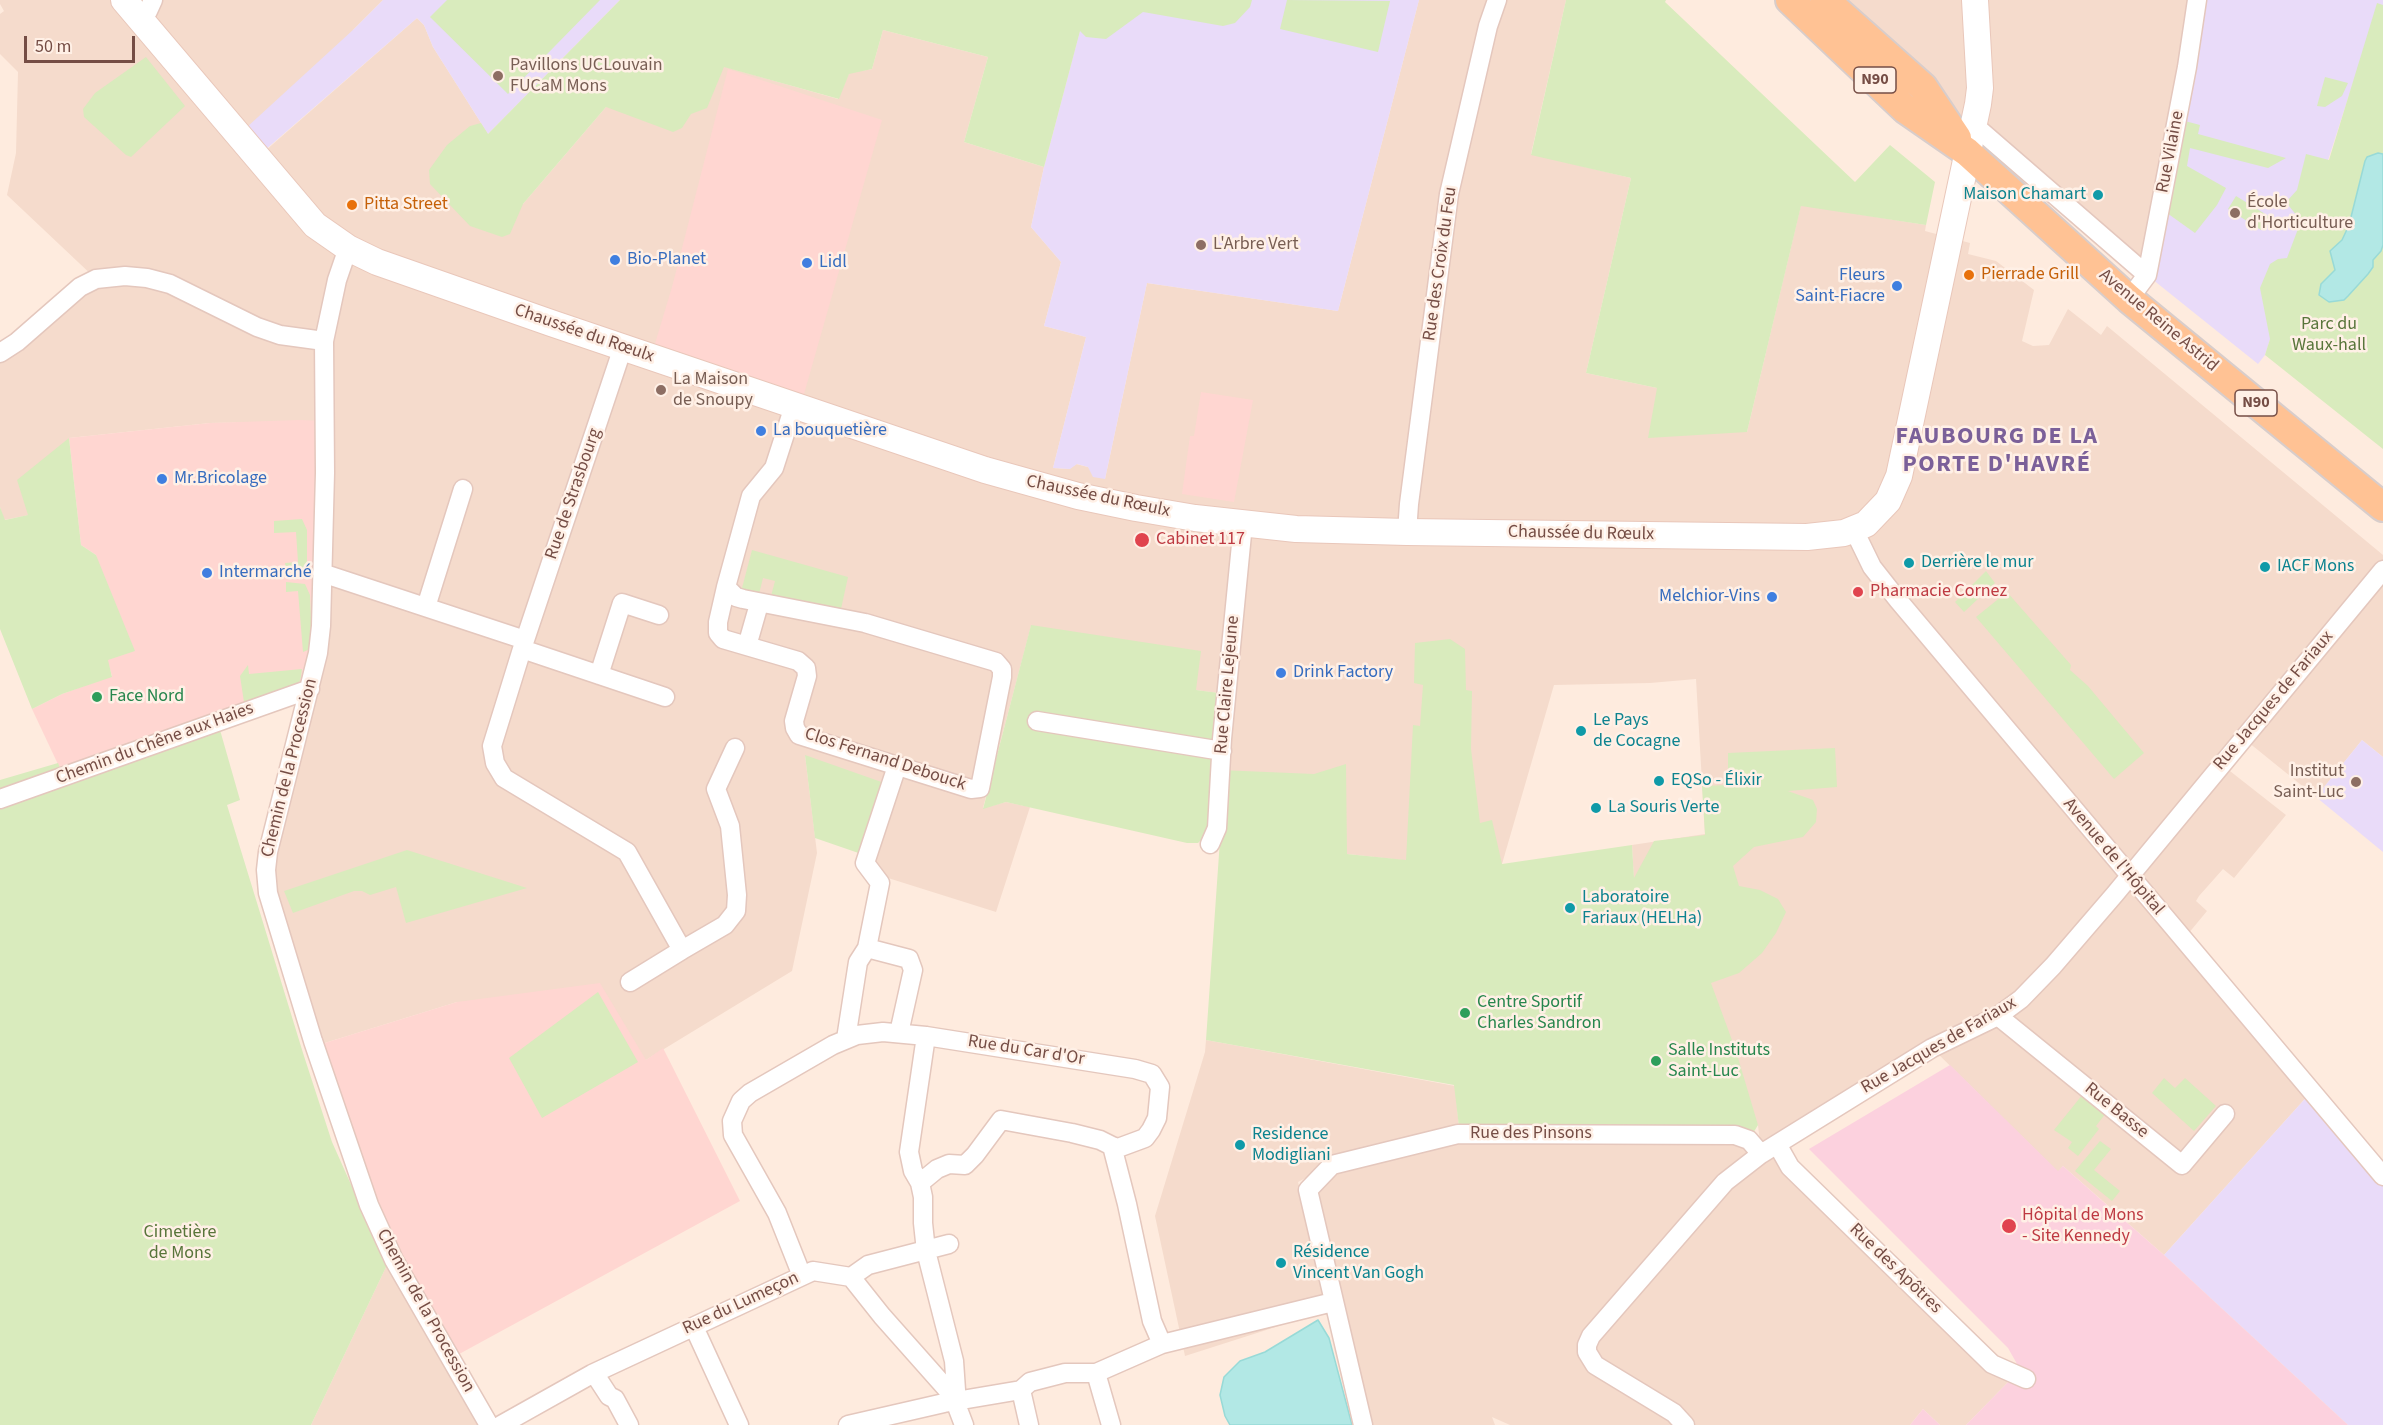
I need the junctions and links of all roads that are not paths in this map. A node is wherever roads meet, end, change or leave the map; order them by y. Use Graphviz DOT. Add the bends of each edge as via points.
graph roads {
  1 [pos="124,0"];
  2 [pos="1497,0"];
  3 [pos="1790,0"];
  4 [pos="1825,0"];
  5 [pos="1975,0"];
  6 [pos="2197,0"];
  7 [pos="147,10"];
  8 [pos="1974,125"];
  9 [pos="1967,152"];
  10 [pos="348,248"];
  11 [pos="2147,275"];
  12 [pos="2129,299"];
  13 [pos="324,341"];
  14 [pos="623,347"];
  15 [pos="0,353"];
  16 [pos="794,406"];
  17 [pos="463,489"];
  18 [pos="2383,507"];
  19 [pos="1243,524"];
  20 [pos="1854,530"];
  21 [pos="1407,532"];
  22 [pos="2383,570"];
  23 [pos="322,573"];
  24 [pos="726,587"];
  25 [pos="759,604"];
  26 [pos="426,607"];
  27 [pos="659,615"];
  28 [pos="523,644"];
  29 [pos="747,646"];
  30 [pos="598,675"];
  31 [pos="310,689"];
  32 [pos="665,697"];
  33 [pos="1037,721"];
  34 [pos="735,748"];
  35 [pos="1222,751"];
  36 [pos="897,766"];
  37 [pos="0,799"];
  38 [pos="1210,844"];
  39 [pos="2129,876"];
  40 [pos="867,948"];
  41 [pos="682,950"];
  42 [pos="630,982"];
  43 [pos="1998,1016"];
  44 [pos="898,1034"];
  45 [pos="926,1036"];
  46 [pos="846,1039"];
  47 [pos="2225,1114"];
  48 [pos="1777,1144"];
  49 [pos="1112,1146"];
  50 [pos="1761,1154"];
  51 [pos="2383,1176"];
  52 [pos="920,1183"];
  53 [pos="949,1244"];
  54 [pos="927,1251"];
  55 [pos="802,1276"];
  56 [pos="851,1277"];
  57 [pos="1333,1302"];
  58 [pos="694,1327"];
  59 [pos="1162,1344"];
  60 [pos="594,1373"];
  61 [pos="1096,1373"];
  62 [pos="2026,1379"];
  63 [pos="1021,1390"];
  64 [pos="955,1401"];
  65 [pos="489,1425"];
  66 [pos="501,1425"];
  67 [pos="629,1425"];
  68 [pos="739,1425"];
  69 [pos="848,1425"];
  70 [pos="964,1425"];
  71 [pos="1029,1425"];
  72 [pos="1111,1425"];
  73 [pos="1363,1425"];
  74 [pos="1686,1425"];
  1 -- 7 [label="main road, Chaussée du Rœulx"];
  2 -- 21 [label="street, Rue des Croix du Feu" via="1449,194"];
  3 -- 9 [label="main road, N90" via="1905,109"];
  4 -- 9 [label="main road, N90" via="1923,87"];
  5 -- 8 [label="main road, Chaussée du Rœulx" via="1980,88"];
  6 -- 11 [label="street, Rue Vilaine"];
  7 -- 10 [label="main road, Chaussée du Rœulx" via="315,225"];
  8 -- 9 [label="main road, Chaussée du Rœulx"];
  8 -- 11 [label="street, Avenue Reine Astrid"];
  9 -- 12 [label="main road, Avenue Reine Astrid / N90"];
  9 -- 20 [label="main road, Chaussée du Rœulx" via="1899,476 1882,510"];
  10 -- 13 [label="street, Chemin de la Procession"];
  10 -- 14 [label="main road, Chaussée du Rœulx" via="377,262"];
  11 -- 12 [label="street, Rue Vilaine"];
  12 -- 18 [label="main road, Avenue Reine Astrid / N90"];
  13 -- 15 [label="street" via="280,335 170,284 125,276 96,279 80,287"];
  13 -- 23 [label="street, Chemin de la Procession"];
  14 -- 16 [label="main road, Chaussée du Rœulx"];
  14 -- 28 [label="street, Rue de Strasbourg"];
  16 -- 19 [label="main road, Chaussée du Rœulx" via="1038,485 1136,508"];
  16 -- 24 [label="street, Clos Fernand Debouck" via="774,468 751,496"];
  17 -- 26 [label="street"];
  19 -- 21 [label="main road, Chaussée du Rœulx"];
  19 -- 35 [label="street, Rue Claire Lejeune"];
  20 -- 21 [label="main road, Chaussée du Rœulx" via="1807,537"];
  20 -- 39 [label="street, Avenue de l'Hôpital" via="1872,567 1898,600"];
  22 -- 39 [label="street, Rue Jacques de Fariaux"];
  23 -- 26 [label="street"];
  23 -- 31 [label="street, Chemin de la Procession" via="318,653"];
  24 -- 25 [label="street, Clos Fernand Debouck" via="736,597"];
  24 -- 29 [label="street, Clos Fernand Debouck" via="718,633 723,639"];
  25 -- 29 [label="street"];
  25 -- 36 [label="street, Clos Fernand Debouck" via="865,623 988,659 1002,669 980,788 972,789"];
  26 -- 28 [label="street"];
  27 -- 30 [label="street" via="622,603"];
  28 -- 30 [label="street"];
  28 -- 41 [label="street, Rue de Strasbourg" via="492,746 497,770 504,778 627,852"];
  29 -- 36 [label="street, Clos Fernand Debouck" via="798,661 806,668 794,721 799,735"];
  30 -- 32 [label="street"];
  31 -- 37 [label="street, Chemin du Chêne aux Haies"];
  31 -- 65 [label="street, Chemin de la Procession" via="268,852 268,893 369,1205 394,1260"];
  33 -- 35 [label="street"];
  34 -- 41 [label="street" via="716,789 730,826 736,911 725,925"];
  35 -- 38 [label="street, Rue Claire Lejeune" via="1217,828"];
  36 -- 40 [label="street" via="865,863 880,884"];
  39 -- 43 [label="street, Rue Jacques de Fariaux" via="2054,966"];
  39 -- 51 [label="street, Avenue de l'Hôpital"];
  40 -- 44 [label="street" via="909,959 913,970"];
  40 -- 46 [label="street" via="858,962"];
  41 -- 42 [label="street"];
  43 -- 47 [label="street, Rue Basse" via="2182,1165"];
  43 -- 48 [label="street, Rue Jacques de Fariaux" via="1932,1048"];
  44 -- 45 [label="street, Rue du Car d'Or"];
  44 -- 46 [label="street, Rue du Car d'Or" via="883,1032"];
  45 -- 49 [label="street, Rue du Car d'Or" via="1152,1074 1160,1087 1157,1118 1151,1130 1145,1138 1118,1148"];
  45 -- 52 [label="street" via="909,1152"];
  46 -- 55 [label="street, Rue du Car d'Or" via="750,1093 741,1101 732,1121 734,1136 777,1213"];
  48 -- 50 [label="street, Rue Jacques de Fariaux"];
  48 -- 62 [label="street, Rue des Apôtres" via="1790,1167 1992,1364"];
  49 -- 52 [label="street" via="1072,1133 1001,1120 965,1165 949,1164"];
  49 -- 59 [label="street" via="1152,1322"];
  50 -- 57 [label="street, Rue des Pinsons" via="1749,1140 1736,1135 1458,1134 1332,1165 1308,1190"];
  50 -- 74 [label="street, Rue Jacques de Fariaux" via="1725,1182 1587,1344 1595,1365 1674,1413"];
  52 -- 54 [label="street"];
  53 -- 54 [label="street"];
  54 -- 56 [label="street" via="868,1265"];
  54 -- 64 [label="street" via="954,1361"];
  55 -- 56 [label="street, Rue du Lumeçon" via="813,1271"];
  55 -- 58 [label="street, Rue du Lumeçon"];
  56 -- 64 [label="street"];
  57 -- 59 [label="street"];
  57 -- 73 [label="street"];
  58 -- 60 [label="street, Rue du Lumeçon"];
  58 -- 68 [label="street"];
  59 -- 61 [label="street"];
  60 -- 66 [label="street, Rue du Lumeçon"];
  60 -- 67 [label="street"];
  61 -- 63 [label="street" via="1065,1373 1030,1382"];
  61 -- 72 [label="street"];
  63 -- 64 [label="street"];
  63 -- 71 [label="street"];
  64 -- 69 [label="street"];
  64 -- 70 [label="street"];
}
